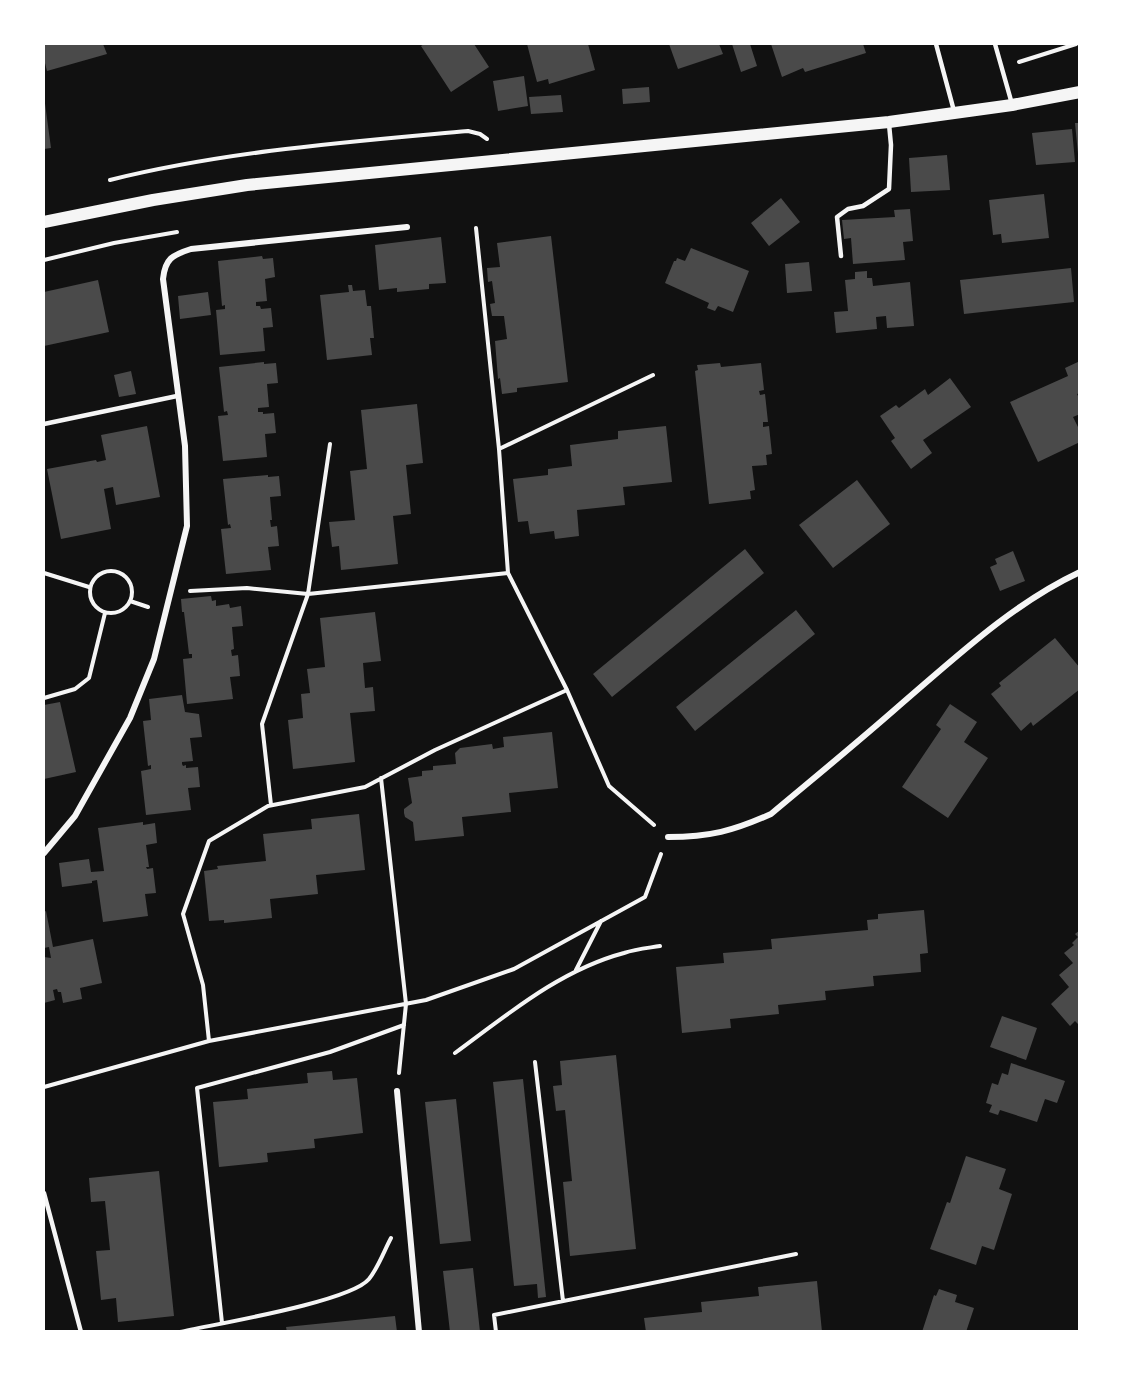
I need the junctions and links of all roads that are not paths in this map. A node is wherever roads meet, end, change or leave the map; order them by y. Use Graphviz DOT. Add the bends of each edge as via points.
graph roads {
  1 [pos="936,44"];
  2 [pos="995,44"];
  3 [pos="1080,92"];
  4 [pos="1012,105"];
  5 [pos="954,114"];
  6 [pos="889,122"];
  7 [pos="44,222"];
  8 [pos="407,227"];
  9 [pos="841,256"];
  10 [pos="177,396"];
  11 [pos="44,424"];
  12 [pos="1080,572"];
  13 [pos="668,837"];
  14 [pos="44,853"];
  15 [pos="397,1091"];
  16 [pos="44,1193"];
  17 [pos="81,1332"];
  18 [pos="419,1332"];
  1 -- 5 [label="lane"];
  2 -- 4 [label="lane"];
  3 -- 4 [label="main road"];
  4 -- 5 [label="main road"];
  5 -- 6 [label="main road"];
  6 -- 7 [label="main road" via="247,185"];
  6 -- 9 [label="lane" via="890,189 837,217"];
  8 -- 10 [label="street" via="191,249 176,254 165,265 163,279"];
  10 -- 11 [label="lane"];
  10 -- 14 [label="street" via="185,446 187,526 154,659 130,717 75,816"];
  12 -- 13 [label="street" via="1044,590 953,659 771,814 717,834"];
  15 -- 18 [label="street"];
  16 -- 17 [label="lane"];
}
